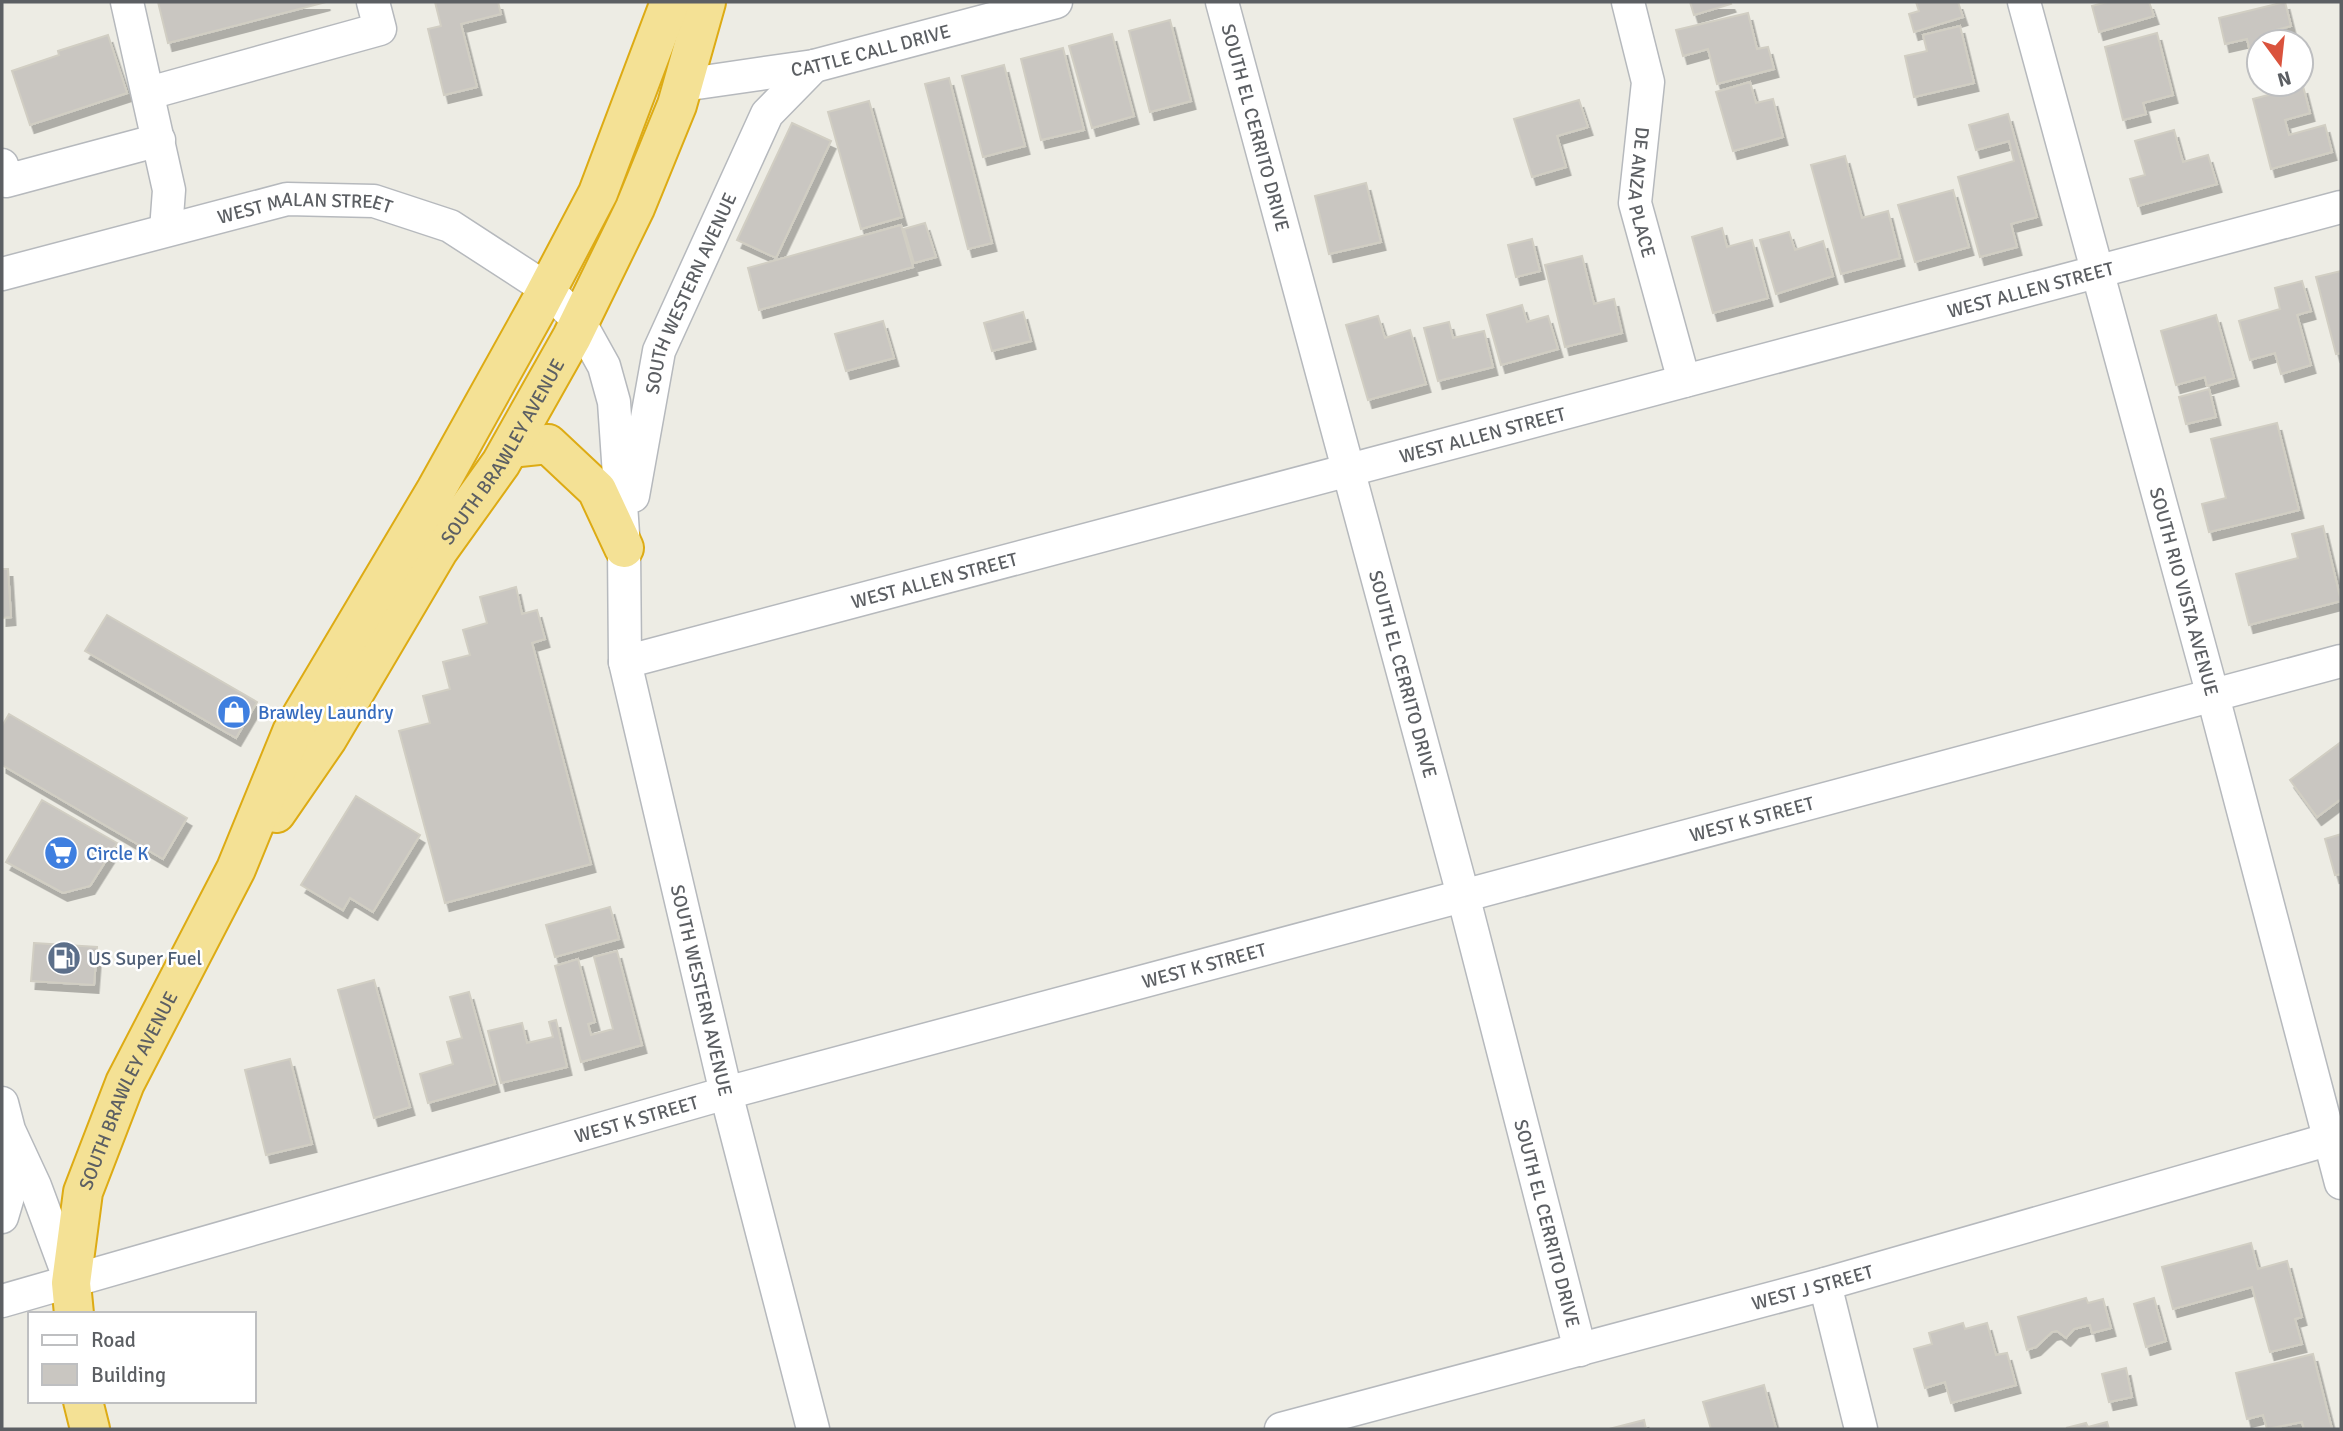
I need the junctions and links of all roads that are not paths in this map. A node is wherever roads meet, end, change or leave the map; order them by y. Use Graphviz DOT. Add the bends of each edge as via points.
graph roads {
  1 [pos="127,2"];
  2 [pos="373,2"];
  3 [pos="670,2"];
  4 [pos="706,2"];
  5 [pos="1056,2"];
  6 [pos="1222,2"];
  7 [pos="1628,2"];
  8 [pos="2024,2"];
  9 [pos="814,66"];
  10 [pos="683,86"];
  11 [pos="149,93"];
  12 [pos="159,140"];
  13 [pos="2,165"];
  14 [pos="2341,207"];
  15 [pos="166,230"];
  16 [pos="2096,272"];
  17 [pos="2,274"];
  18 [pos="547,289"];
  19 [pos="579,321"];
  20 [pos="1684,381"];
  21 [pos="510,447"];
  22 [pos="1348,470"];
  23 [pos="624,548"];
  24 [pos="2341,661"];
  25 [pos="625,662"];
  26 [pos="2213,696"];
  27 [pos="236,869"];
  28 [pos="1463,895"];
  29 [pos="726,1093"];
  30 [pos="5,1117"];
  31 [pos="2335,1138"];
  32 [pos="2341,1183"];
  33 [pos="2,1217"];
  34 [pos="1825,1284"];
  35 [pos="73,1298"];
  36 [pos="2,1301"];
  37 [pos="1580,1350"];
  38 [pos="84,1403"];
  39 [pos="90,1429"];
  40 [pos="813,1429"];
  41 [pos="1281,1429"];
  42 [pos="1861,1429"];
  1 -- 11 [label="street"];
  2 -- 11 [label="street" via="380,29"];
  3 -- 18 [label="highway, SOUTH BRAWLEY AVENUE" via="598,193"];
  4 -- 10 [label="highway, SOUTH BRAWLEY AVENUE"];
  5 -- 9 [label="street, CATTLE CALL DRIVE"];
  6 -- 22 [label="street, SOUTH EL CERRITO DRIVE"];
  7 -- 20 [label="street, DE ANZA PLACE" via="1648,82 1635,204"];
  8 -- 16 [label="street, SOUTH RIO VISTA AVENUE"];
  9 -- 10 [label="street, CATTLE CALL DRIVE"];
  9 -- 23 [label="street, SOUTH WESTERN AVENUE" via="767,114 659,351"];
  10 -- 19 [label="highway, SOUTH BRAWLEY AVENUE" via="635,208"];
  11 -- 12 [label="street"];
  12 -- 13 [label="street" via="6,181"];
  12 -- 15 [label="street" via="169,190"];
  14 -- 16 [label="street, WEST ALLEN STREET"];
  15 -- 17 [label="street, WEST MALAN STREET"];
  15 -- 18 [label="street, WEST MALAN STREET" via="287,200 374,201 450,226"];
  16 -- 20 [label="street, WEST ALLEN STREET"];
  16 -- 26 [label="street, SOUTH RIO VISTA AVENUE"];
  18 -- 19 [label="street, WEST MALAN STREET"];
  18 -- 27 [label="highway, SOUTH BRAWLEY AVENUE" via="436,491 292,732"];
  19 -- 21 [label="highway, SOUTH BRAWLEY AVENUE"];
  19 -- 23 [label="street, SOUTH WESTERN AVENUE" via="604,366 614,402"];
  20 -- 22 [label="street, WEST ALLEN STREET"];
  21 -- 23 [label="highway" via="548,444 597,490"];
  21 -- 27 [label="highway, SOUTH BRAWLEY AVENUE" via="438,551 327,739"];
  22 -- 25 [label="street, WEST ALLEN STREET"];
  22 -- 28 [label="street, SOUTH EL CERRITO DRIVE"];
  23 -- 25 [label="street, SOUTH WESTERN AVENUE"];
  24 -- 26 [label="street, WEST K STREET"];
  25 -- 29 [label="street, SOUTH WESTERN AVENUE"];
  26 -- 28 [label="street, WEST K STREET"];
  26 -- 31 [label="street, SOUTH RIO VISTA AVENUE"];
  27 -- 35 [label="highway, SOUTH BRAWLEY AVENUE" via="125,1083 83,1192"];
  28 -- 29 [label="street, WEST K STREET"];
  28 -- 37 [label="street, SOUTH EL CERRITO DRIVE"];
  29 -- 35 [label="street, WEST K STREET"];
  29 -- 40 [label="street, SOUTH WESTERN AVENUE"];
  30 -- 33 [label="street" via="10,1190"];
  30 -- 35 [label="street" via="35,1186"];
  31 -- 32 [label="street, SOUTH RIO VISTA AVENUE"];
  31 -- 34 [label="street, WEST J STREET"];
  34 -- 37 [label="street, WEST J STREET"];
  34 -- 42 [label="street"];
  35 -- 36 [label="street, WEST K STREET"];
  37 -- 41 [label="street, WEST J STREET"];
  38 -- 39 [label="highway"];
}
